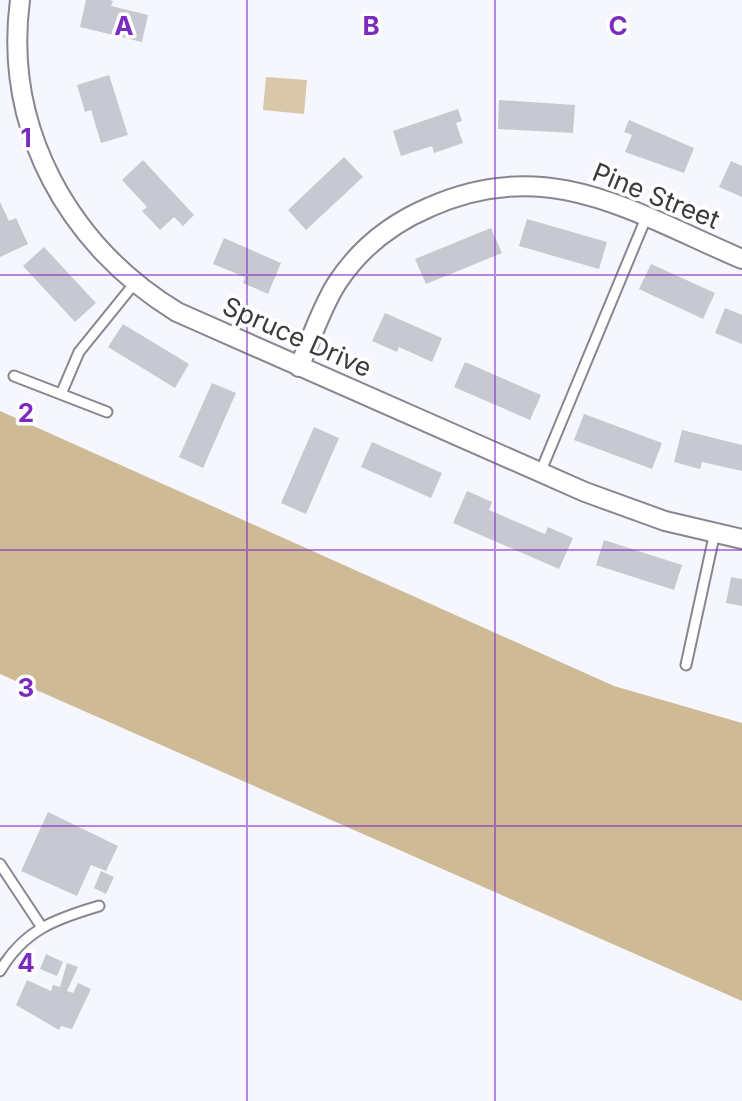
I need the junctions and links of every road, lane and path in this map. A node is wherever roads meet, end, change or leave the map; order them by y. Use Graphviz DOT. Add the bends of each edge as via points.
graph roads {
  1 [pos="20,0"];
  2 [pos="646,218"];
  3 [pos="742,259"];
  4 [pos="134,284"];
  5 [pos="299,367"];
  6 [pos="14,376"];
  7 [pos="61,394"];
  8 [pos="107,412"];
  9 [pos="540,473"];
  10 [pos="715,532"];
  11 [pos="742,539"];
  12 [pos="686,665"];
  13 [pos="0,864"];
  14 [pos="99,906"];
  15 [pos="41,926"];
  16 [pos="0,971"];
  1 -- 4 [label="street, Spruce Drive" via="19,74 28,125 62,204"];
  2 -- 3 [label="street, Pine Street"];
  2 -- 5 [label="street, Pine Street" via="569,189 530,184 455,195 406,217 369,243 336,284"];
  2 -- 9 [label="lane"];
  4 -- 5 [label="street, Spruce Drive" via="177,312"];
  4 -- 7 [label="lane" via="79,352"];
  5 -- 9 [label="street, Spruce Drive"];
  6 -- 7 [label="lane"];
  7 -- 8 [label="lane"];
  9 -- 10 [label="street, Spruce Drive" via="665,521"];
  10 -- 11 [label="street, Spruce Drive"];
  10 -- 12 [label="lane"];
  13 -- 15 [label="lane"];
  14 -- 15 [label="lane"];
  15 -- 16 [label="lane" via="12,951"];
}
